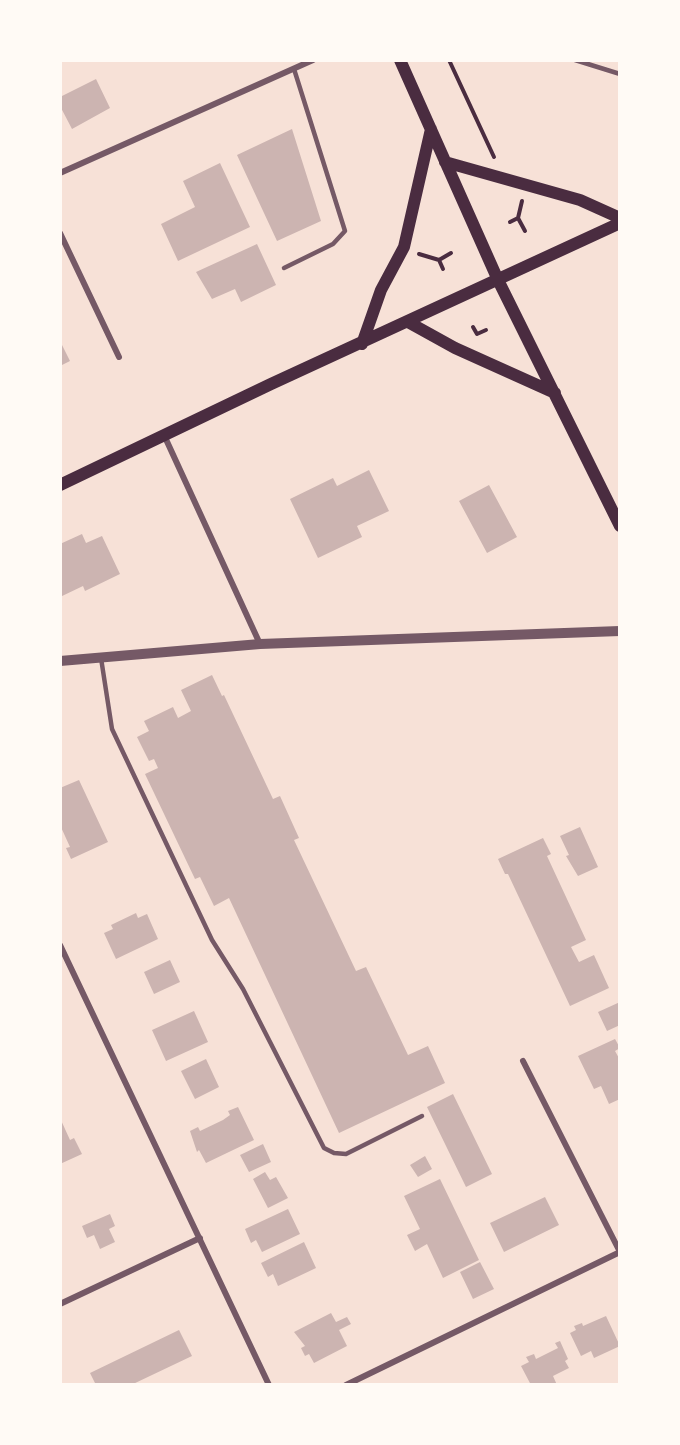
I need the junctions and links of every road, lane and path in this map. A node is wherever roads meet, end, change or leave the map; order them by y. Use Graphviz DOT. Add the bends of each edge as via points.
graph roads {
  1 [pos="313,60"];
  2 [pos="400,60"];
  3 [pos="448,60"];
  4 [pos="575,60"];
  5 [pos="294,69"];
  6 [pos="620,74"];
  7 [pos="431,129"];
  8 [pos="491,153"];
  9 [pos="445,162"];
  10 [pos="60,173"];
  11 [pos="523,195"];
  12 [pos="518,218"];
  13 [pos="620,218"];
  14 [pos="510,222"];
  15 [pos="620,224"];
  16 [pos="525,231"];
  17 [pos="60,233"];
  18 [pos="412,251"];
  19 [pos="451,253"];
  20 [pos="439,260"];
  21 [pos="284,268"];
  22 [pos="443,269"];
  23 [pos="498,279"];
  24 [pos="408,322"];
  25 [pos="473,327"];
  26 [pos="486,330"];
  27 [pos="362,344"];
  28 [pos="119,357"];
  29 [pos="555,393"];
  30 [pos="164,434"];
  31 [pos="60,485"];
  32 [pos="620,526"];
  33 [pos="620,631"];
  34 [pos="261,644"];
  35 [pos="101,657"];
  36 [pos="60,661"];
  37 [pos="60,945"];
  38 [pos="523,1061"];
  39 [pos="422,1116"];
  40 [pos="200,1238"];
  41 [pos="620,1252"];
  42 [pos="60,1304"];
  43 [pos="269,1385"];
  44 [pos="346,1385"];
  1 -- 5 [label="street"];
  2 -- 7 [label="main road"];
  3 -- 8 [label="path"];
  4 -- 6 [label="lane"];
  5 -- 10 [label="street"];
  5 -- 21 [label="lane" via="345,231 333,244"];
  7 -- 9 [label="main road"];
  7 -- 27 [label="main road" via="404,247 381,290"];
  9 -- 13 [label="main road" via="580,200"];
  9 -- 23 [label="main road"];
  11 -- 12 [label="path"];
  12 -- 14 [label="path"];
  12 -- 16 [label="path"];
  15 -- 23 [label="main road"];
  17 -- 28 [label="street"];
  18 -- 20 [label="path"];
  19 -- 20 [label="path"];
  20 -- 22 [label="path"];
  23 -- 24 [label="main road"];
  23 -- 29 [label="main road"];
  24 -- 27 [label="main road"];
  24 -- 29 [label="main road"];
  25 -- 26 [label="path" via="477,334"];
  27 -- 30 [label="main road"];
  29 -- 32 [label="main road"];
  30 -- 31 [label="main road"];
  30 -- 34 [label="street"];
  33 -- 34 [label="street"];
  34 -- 35 [label="street"];
  35 -- 36 [label="street"];
  35 -- 39 [label="lane" via="112,729 212,940 243,989 324,1148 346,1154"];
  37 -- 40 [label="street"];
  38 -- 41 [label="street"];
  40 -- 42 [label="street"];
  40 -- 43 [label="street"];
  41 -- 44 [label="street"];
}
